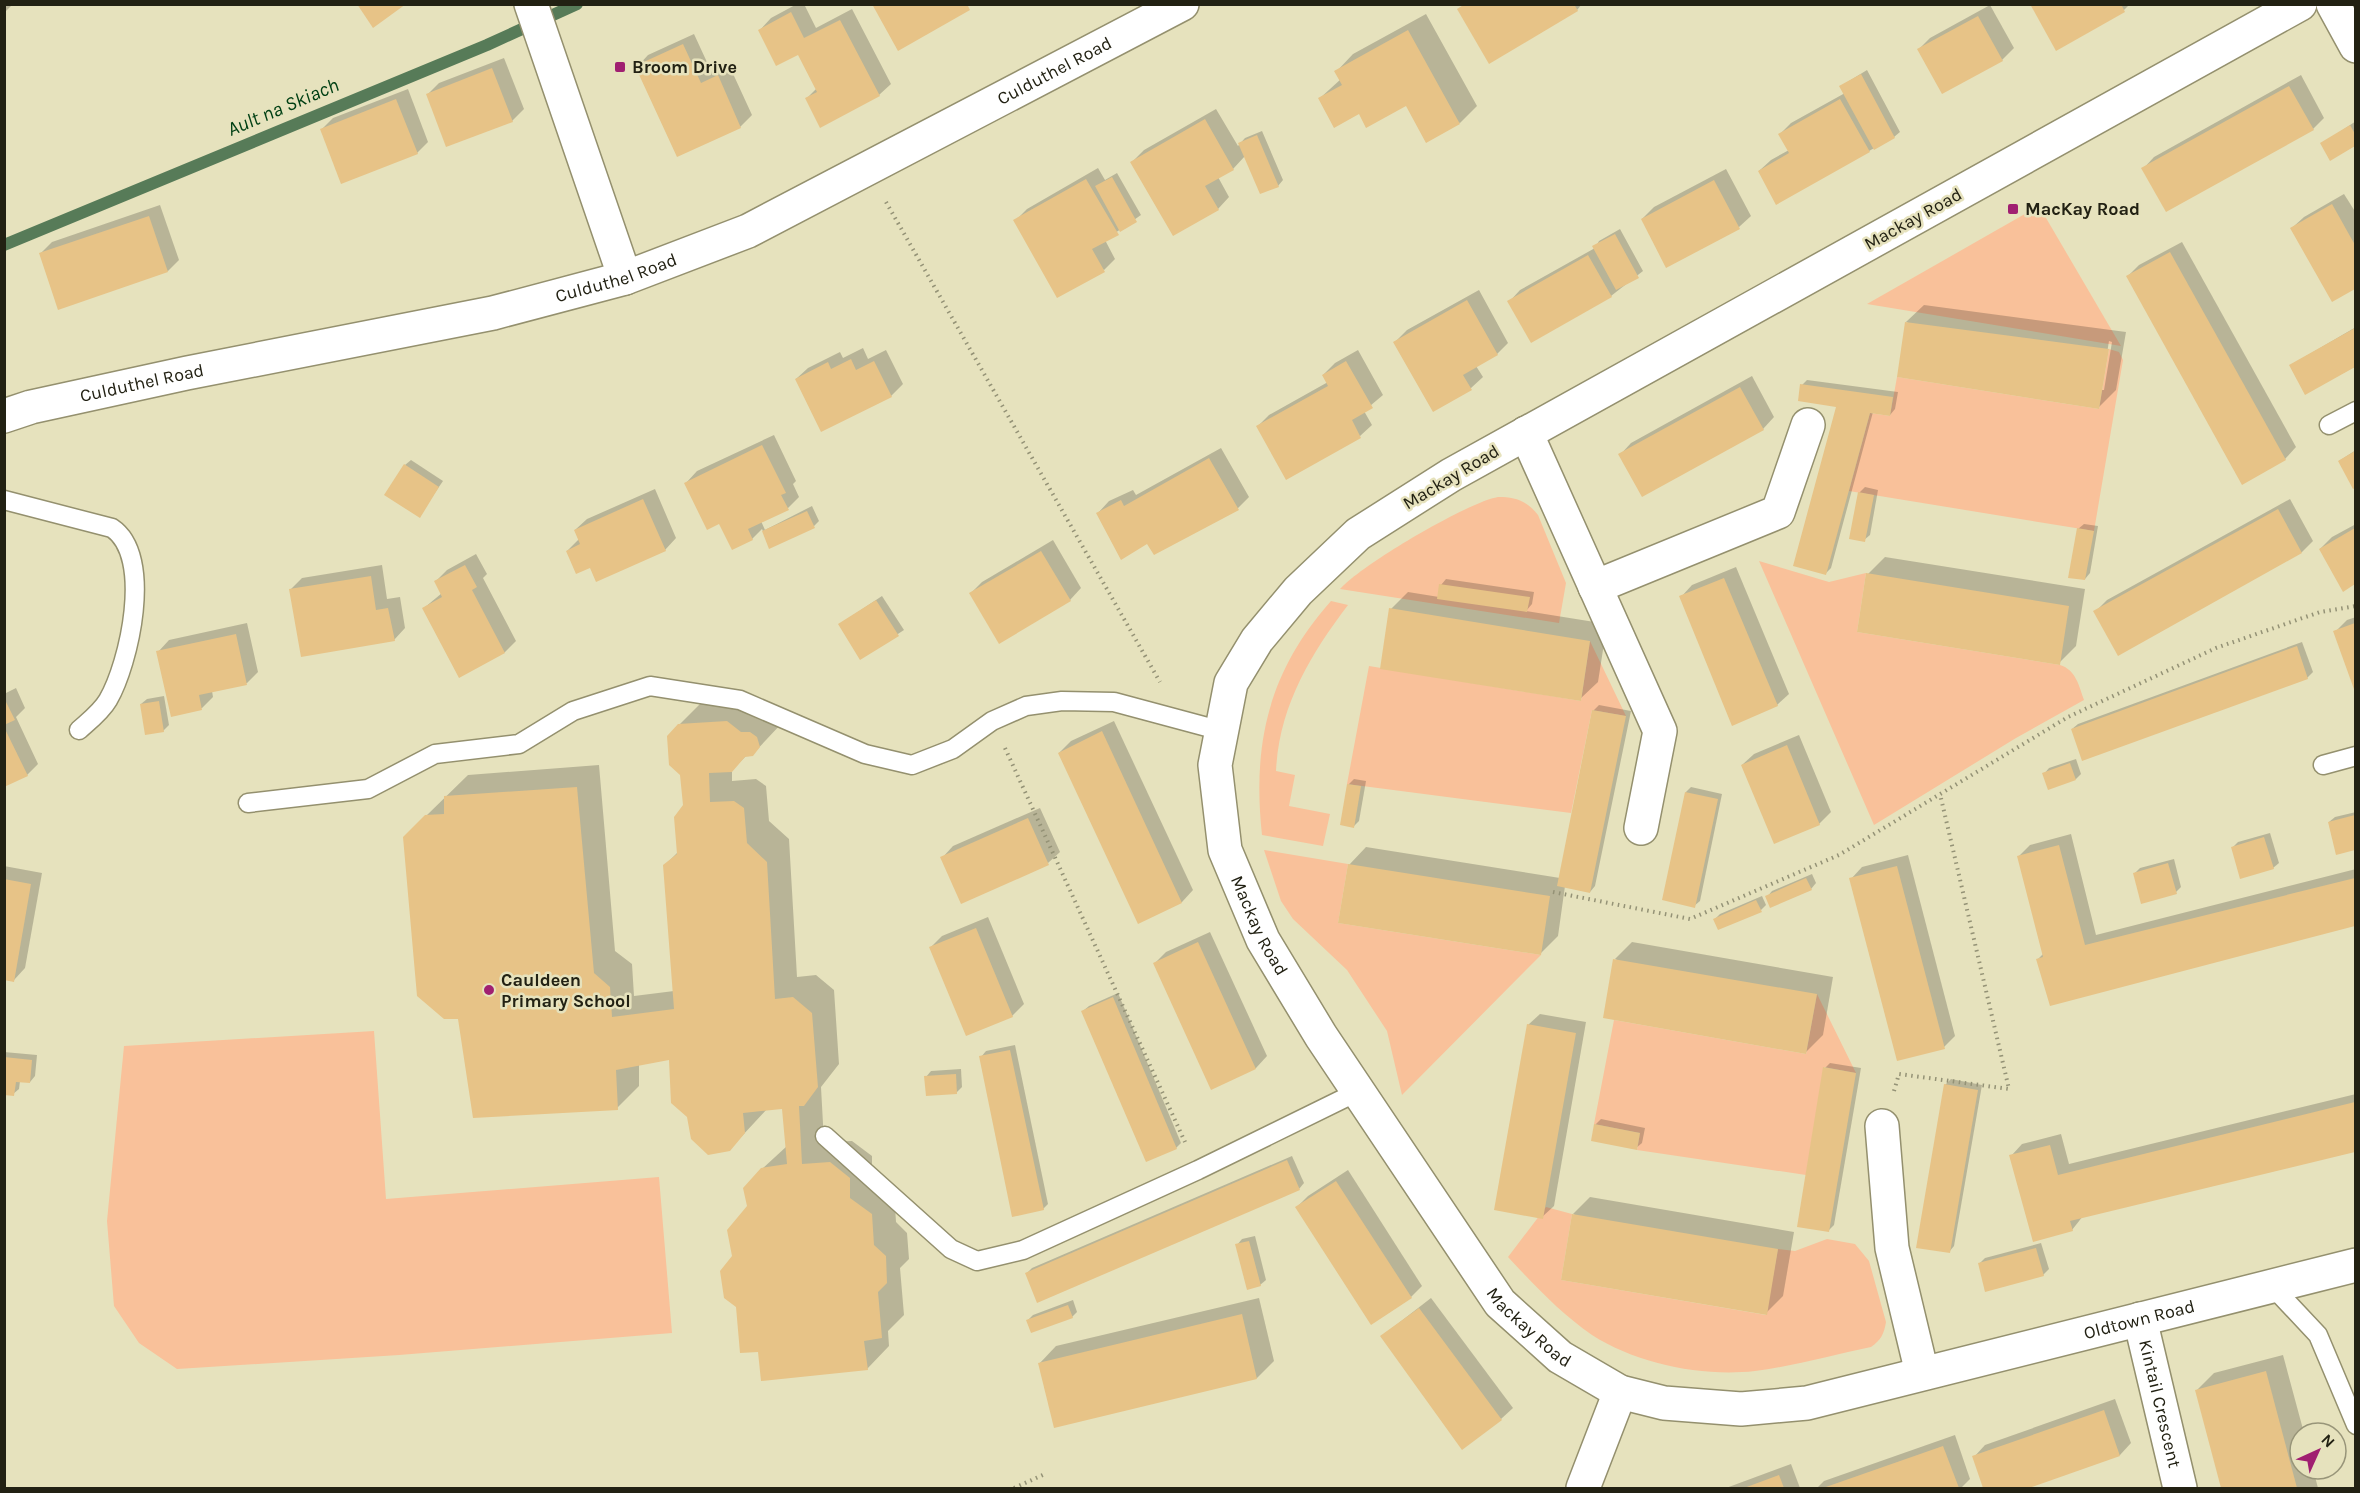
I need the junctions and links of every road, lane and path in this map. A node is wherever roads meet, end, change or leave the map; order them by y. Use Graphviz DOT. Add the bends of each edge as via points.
graph roads {
  1 [pos="531,4"];
  2 [pos="1182,4"];
  3 [pos="2300,4"];
  4 [pos="2333,4"];
  5 [pos="2355,46"];
  6 [pos="868,170"];
  7 [pos="625,278"];
  8 [pos="2355,411"];
  9 [pos="4,416"];
  10 [pos="1808,425"];
  11 [pos="2329,425"];
  12 [pos="1526,433"];
  13 [pos="4,500"];
  14 [pos="1595,587"];
  15 [pos="2355,606"];
  16 [pos="1181,719"];
  17 [pos="992,721"];
  18 [pos="79,730"];
  19 [pos="1222,731"];
  20 [pos="2355,756"];
  21 [pos="2323,765"];
  22 [pos="1940,794"];
  23 [pos="248,803"];
  24 [pos="1641,828"];
  25 [pos="1553,892"];
  26 [pos="1358,1092"];
  27 [pos="1882,1126"];
  28 [pos="825,1136"];
  29 [pos="1198,1170"];
  30 [pos="2355,1265"];
  31 [pos="2272,1286"];
  32 [pos="2140,1319"];
  33 [pos="1922,1373"];
  34 [pos="1620,1392"];
  35 [pos="1664,1404"];
  36 [pos="2355,1425"];
  37 [pos="1045,1474"];
  38 [pos="1014,1488"];
  39 [pos="1583,1488"];
  40 [pos="2180,1488"];
  1 -- 7 [label="street"];
  2 -- 6 [label="street, Culduthel Road"];
  3 -- 12 [label="street, Mackay Road"];
  4 -- 5 [label="street"];
  6 -- 7 [label="street, Culduthel Road" via="748,231"];
  6 -- 16 [label="path"];
  7 -- 9 [label="street, Culduthel Road" via="493,313 187,373"];
  8 -- 11 [label="lane"];
  10 -- 14 [label="street" via="1778,512"];
  12 -- 14 [label="street"];
  12 -- 19 [label="street, Mackay Road" via="1358,534 1298,591 1257,640 1231,684"];
  13 -- 18 [label="lane" via="112,528 128,549 134,602 129,647 108,700"];
  14 -- 24 [label="street" via="1660,731"];
  15 -- 22 [label="path" via="2320,612 2216,648 2068,717"];
  16 -- 17 [label="lane" via="1114,702 1062,701 1026,706"];
  16 -- 19 [label="lane"];
  17 -- 23 [label="lane" via="953,749 912,765 865,754 740,700 650,686 573,711 519,744 435,754 368,789"];
  17 -- 29 [label="path"];
  19 -- 26 [label="street, Mackay Road" via="1215,765 1226,850 1263,940"];
  20 -- 21 [label="lane"];
  22 -- 25 [label="path" via="1839,855 1690,919"];
  22 -- 27 [label="path" via="2009,1089 1899,1074"];
  26 -- 29 [label="lane"];
  26 -- 34 [label="street, Mackay Road" via="1500,1303 1560,1357"];
  27 -- 33 [label="street" via="1892,1248"];
  28 -- 29 [label="lane" via="951,1249 977,1261 1023,1250"];
  30 -- 31 [label="street, Oldtown Road"];
  31 -- 32 [label="street, Oldtown Road"];
  31 -- 36 [label="lane" via="2318,1335"];
  32 -- 33 [label="street, Oldtown Road"];
  32 -- 40 [label="street, Kintail Crescent"];
  33 -- 35 [label="street, Oldtown Road" via="1807,1403 1741,1409"];
  34 -- 35 [label="street, Mackay Road"];
  34 -- 39 [label="street"];
  37 -- 38 [label="path"];
}
